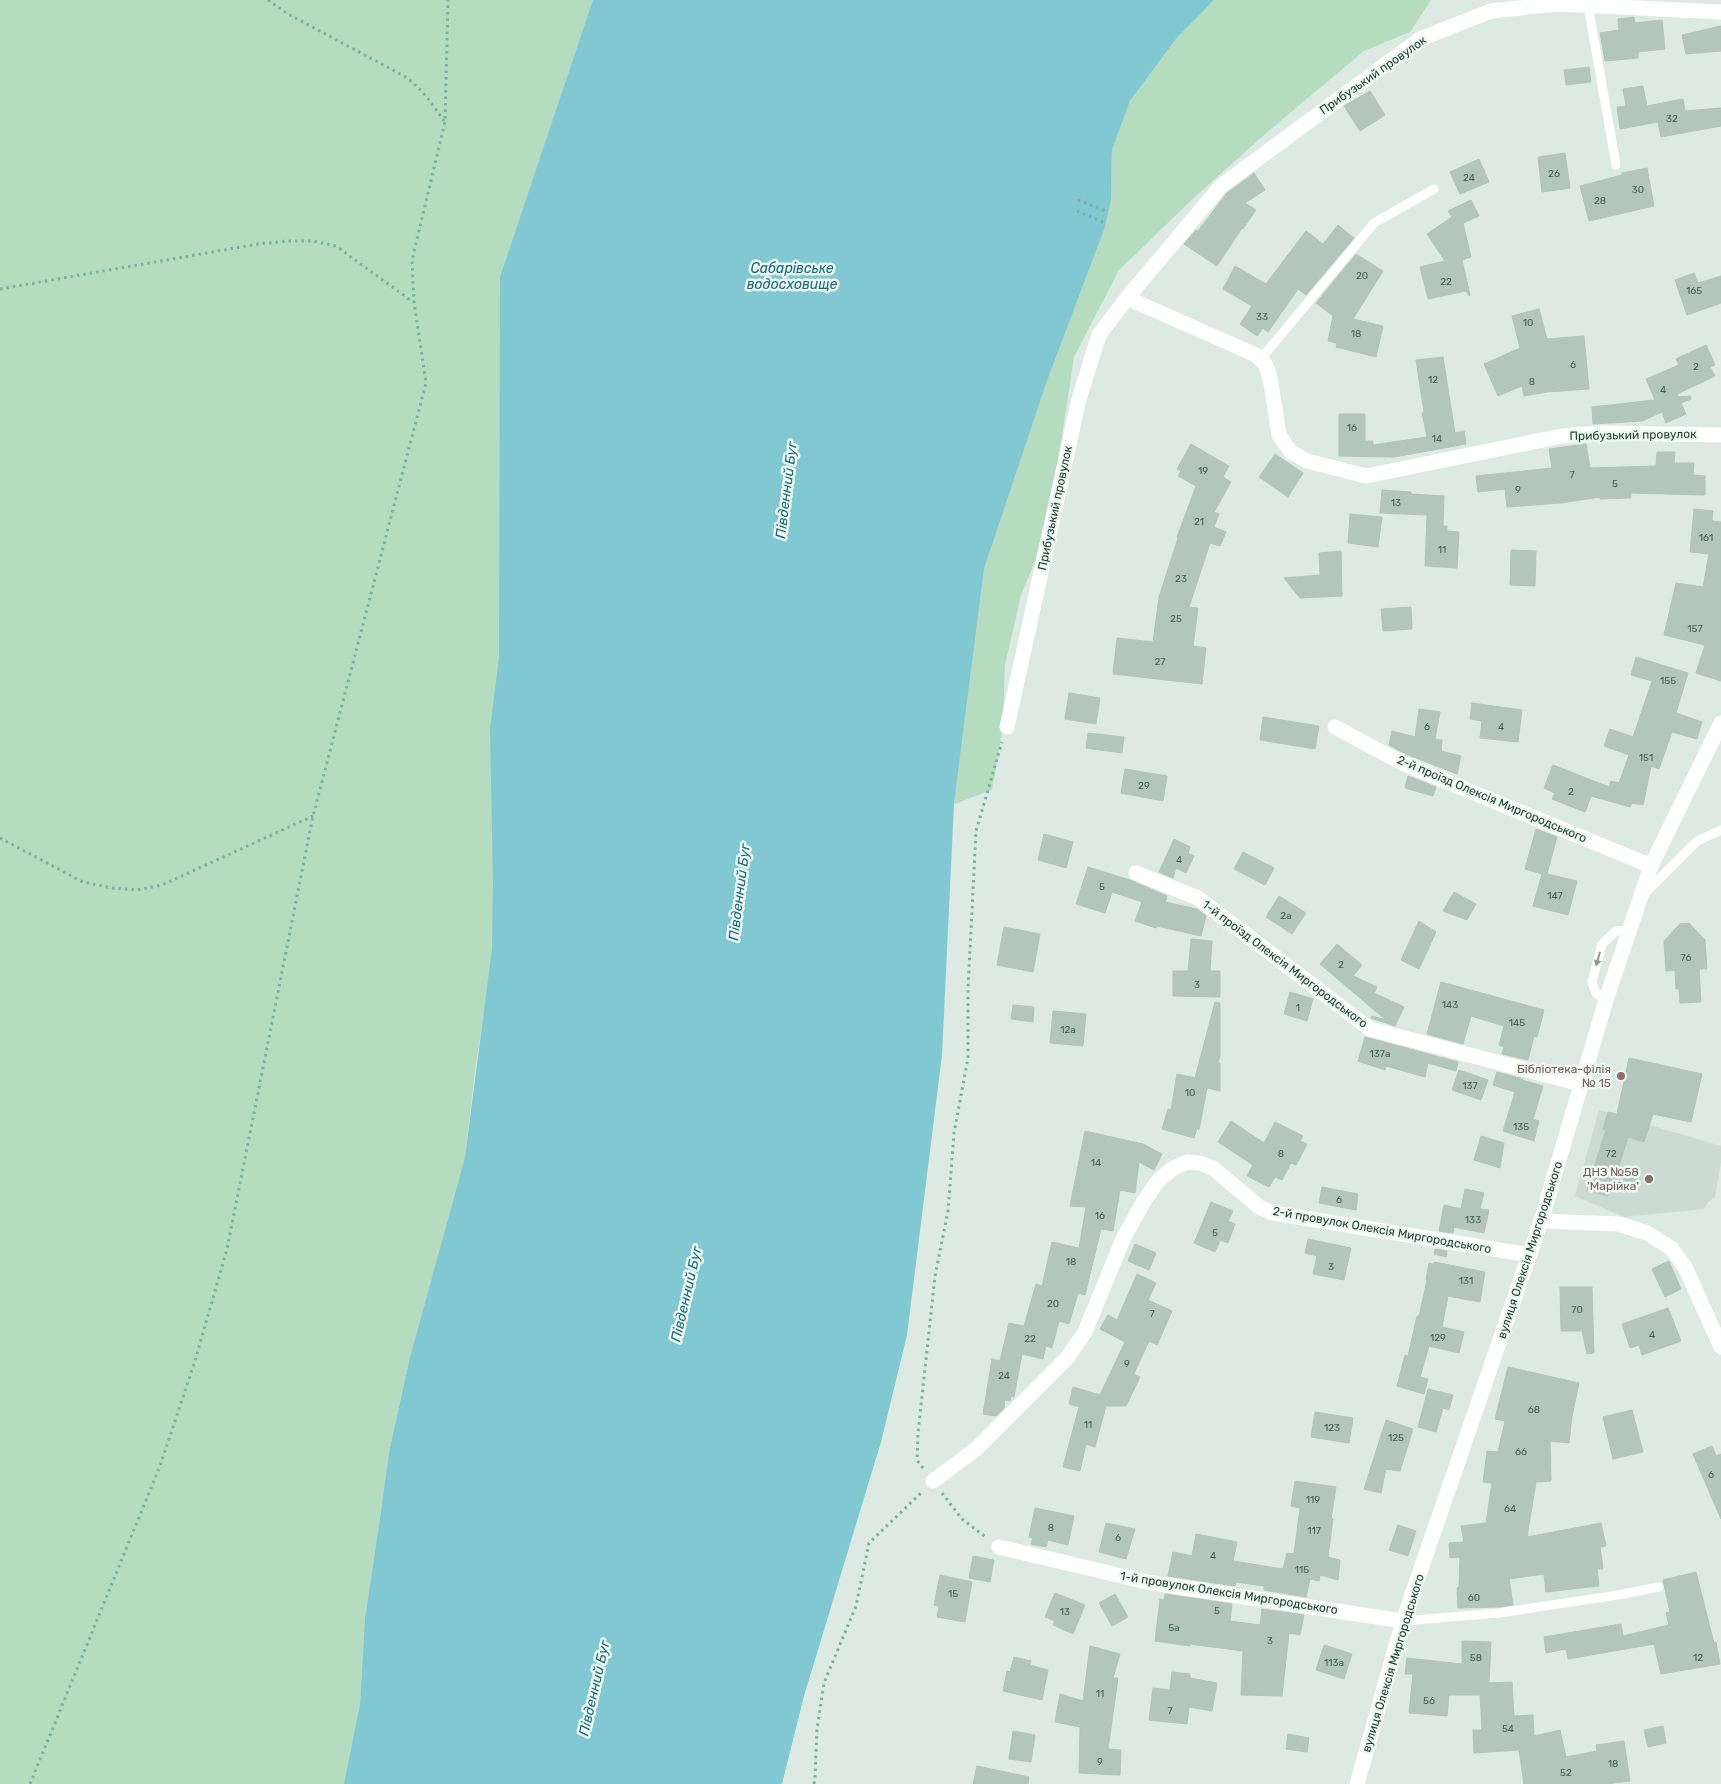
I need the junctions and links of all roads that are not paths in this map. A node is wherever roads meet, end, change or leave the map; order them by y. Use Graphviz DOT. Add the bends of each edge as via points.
graph roads {
  1 [pos="1588,5"];
  2 [pos="1721,12"];
  3 [pos="1616,165"];
  4 [pos="1434,189"];
  5 [pos="1126,298"];
  6 [pos="1260,360"];
  7 [pos="1721,435"];
  8 [pos="1721,723"];
  9 [pos="1335,727"];
  10 [pos="1006,728"];
  11 [pos="1721,830"];
  12 [pos="1651,866"];
  13 [pos="1136,874"];
  14 [pos="1640,899"];
  15 [pos="1629,930"];
  16 [pos="1606,1000"];
  17 [pos="1582,1084"];
  18 [pos="1541,1221"];
  19 [pos="1530,1255"];
  20 [pos="1721,1347"];
  21 [pos="933,1481"];
  22 [pos="999,1547"];
  23 [pos="1659,1587"];
  24 [pos="1403,1621"];
  25 [pos="1357,1784"];
  1 -- 2 [label="street, Прибузький провулок"];
  1 -- 3 [label="lane"];
  1 -- 5 [label="street, Прибузький провулок" via="1558,4 1491,11 1420,39 1221,186"];
  4 -- 6 [label="lane" via="1374,223"];
  5 -- 6 [label="street" via="1256,355"];
  5 -- 10 [label="street, Прибузький провулок" via="1099,335 1078,399"];
  6 -- 7 [label="street, Прибузький провулок" via="1270,377 1279,435 1291,452 1307,461 1366,476 1562,436 1601,433"];
  8 -- 12 [label="street, вулиця Олексія Миргородського"];
  9 -- 12 [label="street, 2-й проїзд Олексія Миргородського" via="1402,763"];
  11 -- 14 [label="lane" via="1697,841"];
  12 -- 14 [label="street, вулиця Олексія Миргородського"];
  13 -- 17 [label="street, 1-й проїзд Олексія Миргородського" via="1198,898 1370,1029"];
  14 -- 15 [label="street, вулиця Олексія Миргородського"];
  15 -- 16 [label="street, вулиця Олексія Миргородського"];
  15 -- 16 [label="lane, one-way" via="1616,931 1602,944 1592,982 1596,993"];
  16 -- 17 [label="street, вулиця Олексія Миргородського"];
  17 -- 18 [label="street, вулиця Олексія Миргородського"];
  18 -- 19 [label="street, вулиця Олексія Миргородського"];
  18 -- 20 [label="street" via="1619,1224 1647,1233 1670,1248 1685,1267"];
  19 -- 21 [label="street, 2-й провулок Олексія Миргородського" via="1273,1213 1259,1207 1213,1168 1187,1162 1172,1169 1144,1200 1123,1239 1085,1332 1067,1358 975,1450"];
  19 -- 24 [label="street, вулиця Олексія Миргородського"];
  22 -- 24 [label="street, 1-й провулок Олексія Миргородського" via="1147,1582"];
  23 -- 24 [label="lane" via="1498,1613"];
  24 -- 25 [label="street, вулиця Олексія Миргородського"];
}
